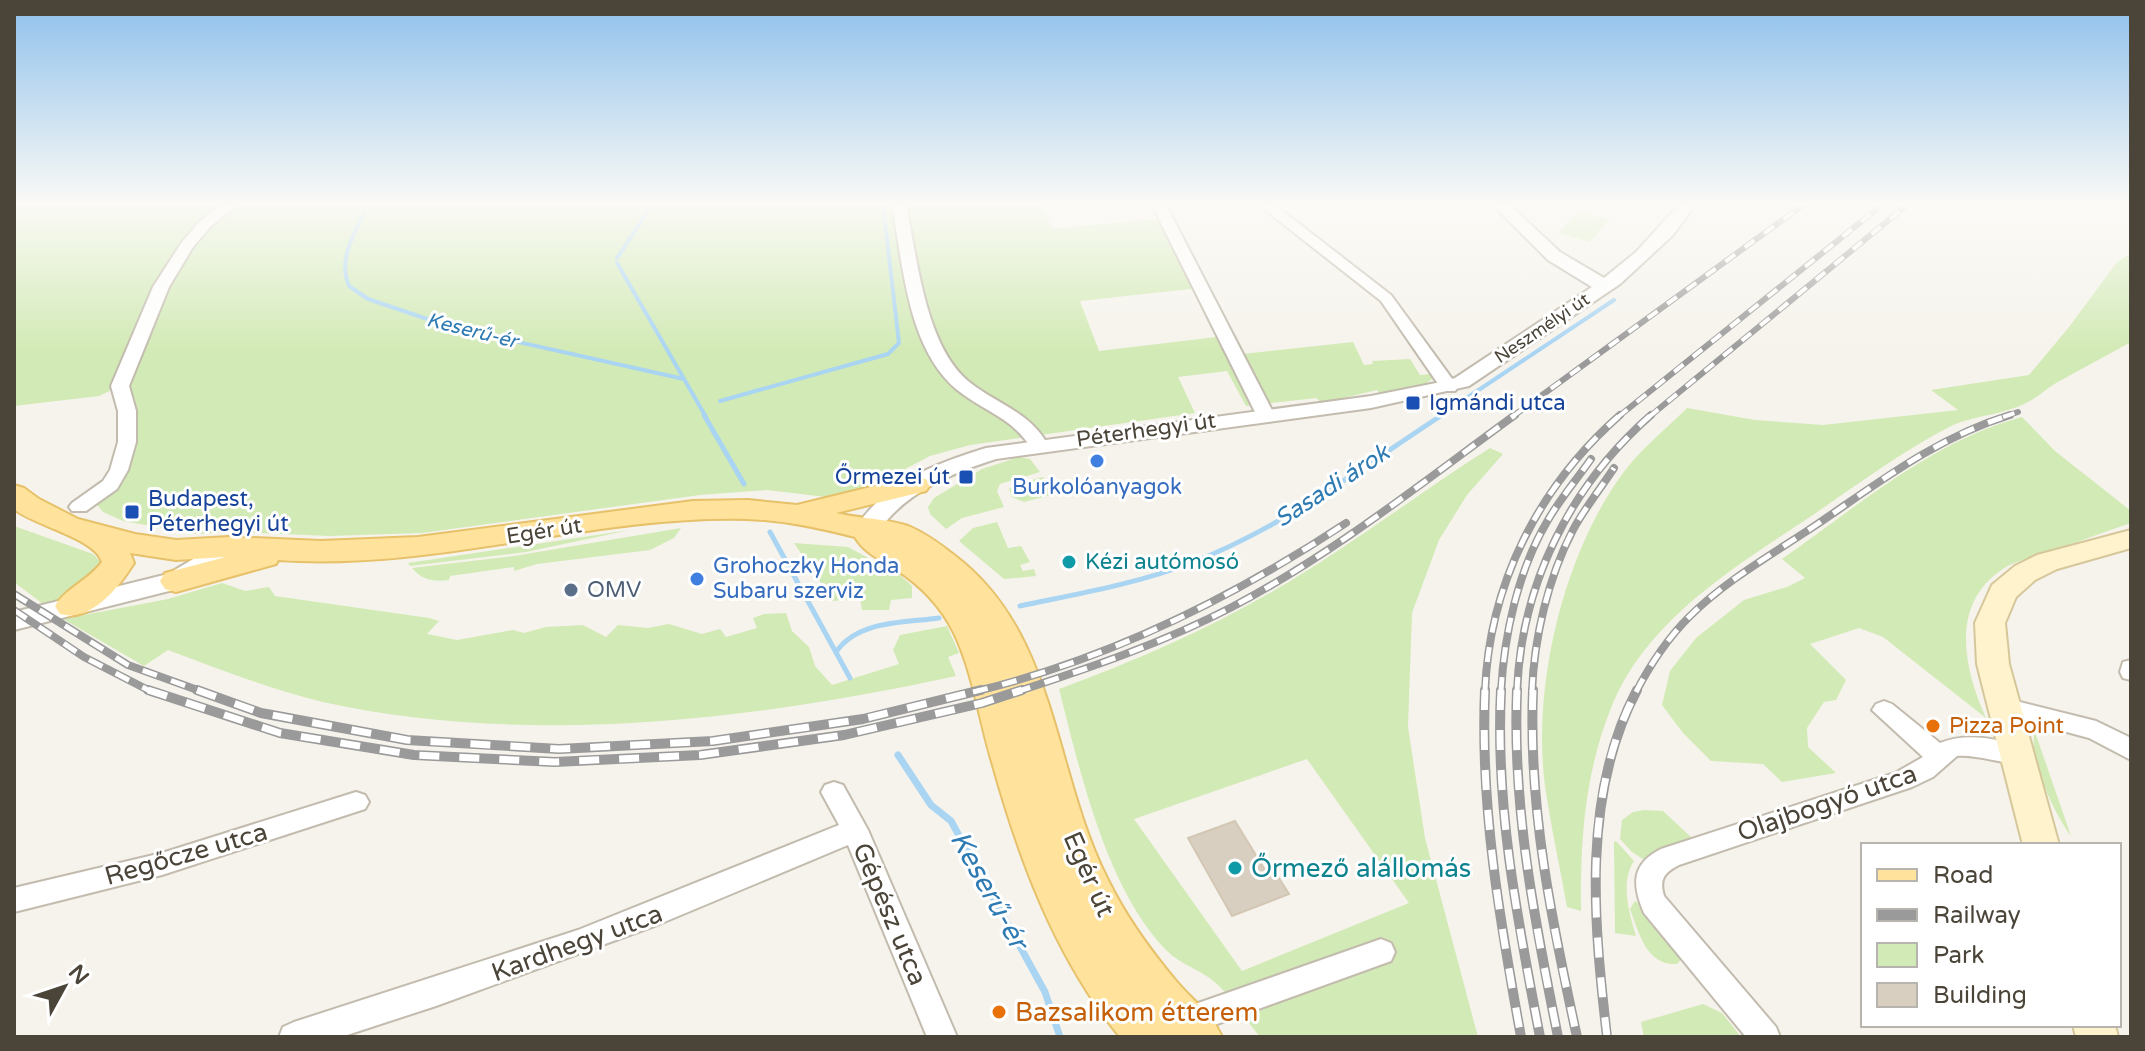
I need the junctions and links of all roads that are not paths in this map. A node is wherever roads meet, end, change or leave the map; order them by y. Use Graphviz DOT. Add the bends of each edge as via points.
graph roads {
  1 [pos="181,254"];
  2 [pos="910,254"];
  3 [pos="1184,254"];
  4 [pos="1329,254"];
  5 [pos="1552,254"];
  6 [pos="1643,254"];
  7 [pos="1604,286"];
  8 [pos="1449,387"];
  9 [pos="1265,414"];
  10 [pos="1039,445"];
  11 [pos="916,485"];
  12 [pos="14,492"];
  13 [pos="794,511"];
  14 [pos="84,520"];
  15 [pos="866,530"];
  16 [pos="2128,542"];
  17 [pos="220,547"];
  18 [pos="286,551"];
  19 [pos="939,557"];
  20 [pos="176,581"];
  21 [pos="71,606"];
  22 [pos="14,621"];
  23 [pos="2004,707"];
  24 [pos="1884,710"];
  25 [pos="2131,750"];
  26 [pos="2017,755"];
  27 [pos="1941,758"];
  28 [pos="834,792"];
  29 [pos="356,802"];
  30 [pos="855,830"];
  31 [pos="2040,843"];
  32 [pos="14,900"];
  33 [pos="1381,952"];
  34 [pos="1163,1033"];
  35 [pos="294,1037"];
  36 [pos="942,1037"];
  37 [pos="1765,1037"];
  1 -- 14 [label="street" via="161,287 120,386 127,442 119,470"];
  2 -- 10 [label="street" via="924,316 942,360 963,386 1030,428"];
  3 -- 9 [label="street"];
  4 -- 8 [label="street" via="1386,298"];
  5 -- 7 [label="street, Neszmélyi út"];
  6 -- 7 [label="street"];
  7 -- 8 [label="street, Neszmélyi út"];
  8 -- 9 [label="street, Péterhegyi út"];
  9 -- 10 [label="street, Péterhegyi út"];
  10 -- 11 [label="street, Péterhegyi út" via="973,459"];
  11 -- 13 [label="main road"];
  11 -- 15 [label="street, Péterhegyi út" via="879,510"];
  11 -- 19 [label="main road" via="908,503 912,517"];
  12 -- 14 [label="main road, Egér út" via="29,508"];
  13 -- 15 [label="main road, Egér út"];
  13 -- 18 [label="main road, Egér út" via="684,510 434,545"];
  14 -- 17 [label="main road, Egér út" via="177,550"];
  14 -- 21 [label="main road" via="114,550 118,563 103,584"];
  15 -- 19 [label="main road, Egér út" via="899,533"];
  15 -- 34 [label="main road, Egér út" via="873,542 934,583 964,621 1056,894 1108,985"];
  16 -- 23 [label="main road" via="2047,562 2003,592 1990,623 1990,645"];
  17 -- 18 [label="main road, Egér út"];
  17 -- 20 [label="street" via="209,561"];
  17 -- 21 [label="street"];
  18 -- 20 [label="main road"];
  19 -- 34 [label="main road, Egér út" via="977,591 1005,632 1080,863 1146,979"];
  20 -- 21 [label="street"];
  21 -- 22 [label="street"];
  23 -- 25 [label="street" via="2096,730"];
  23 -- 26 [label="main road"];
  24 -- 27 [label="street"];
  26 -- 27 [label="street, Olajbogyó utca" via="1970,745 1949,749"];
  26 -- 31 [label="main road"];
  27 -- 37 [label="street, Olajbogyó utca" via="1903,780 1670,857 1650,870 1646,884 1663,918"];
  28 -- 30 [label="street, Gépész utca"];
  29 -- 32 [label="street, Regőcze utca" via="162,864"];
  30 -- 35 [label="street, Kardhegy utca" via="737,883 494,974"];
  30 -- 36 [label="street, Gépész utca"];
  33 -- 34 [label="street"];
}
